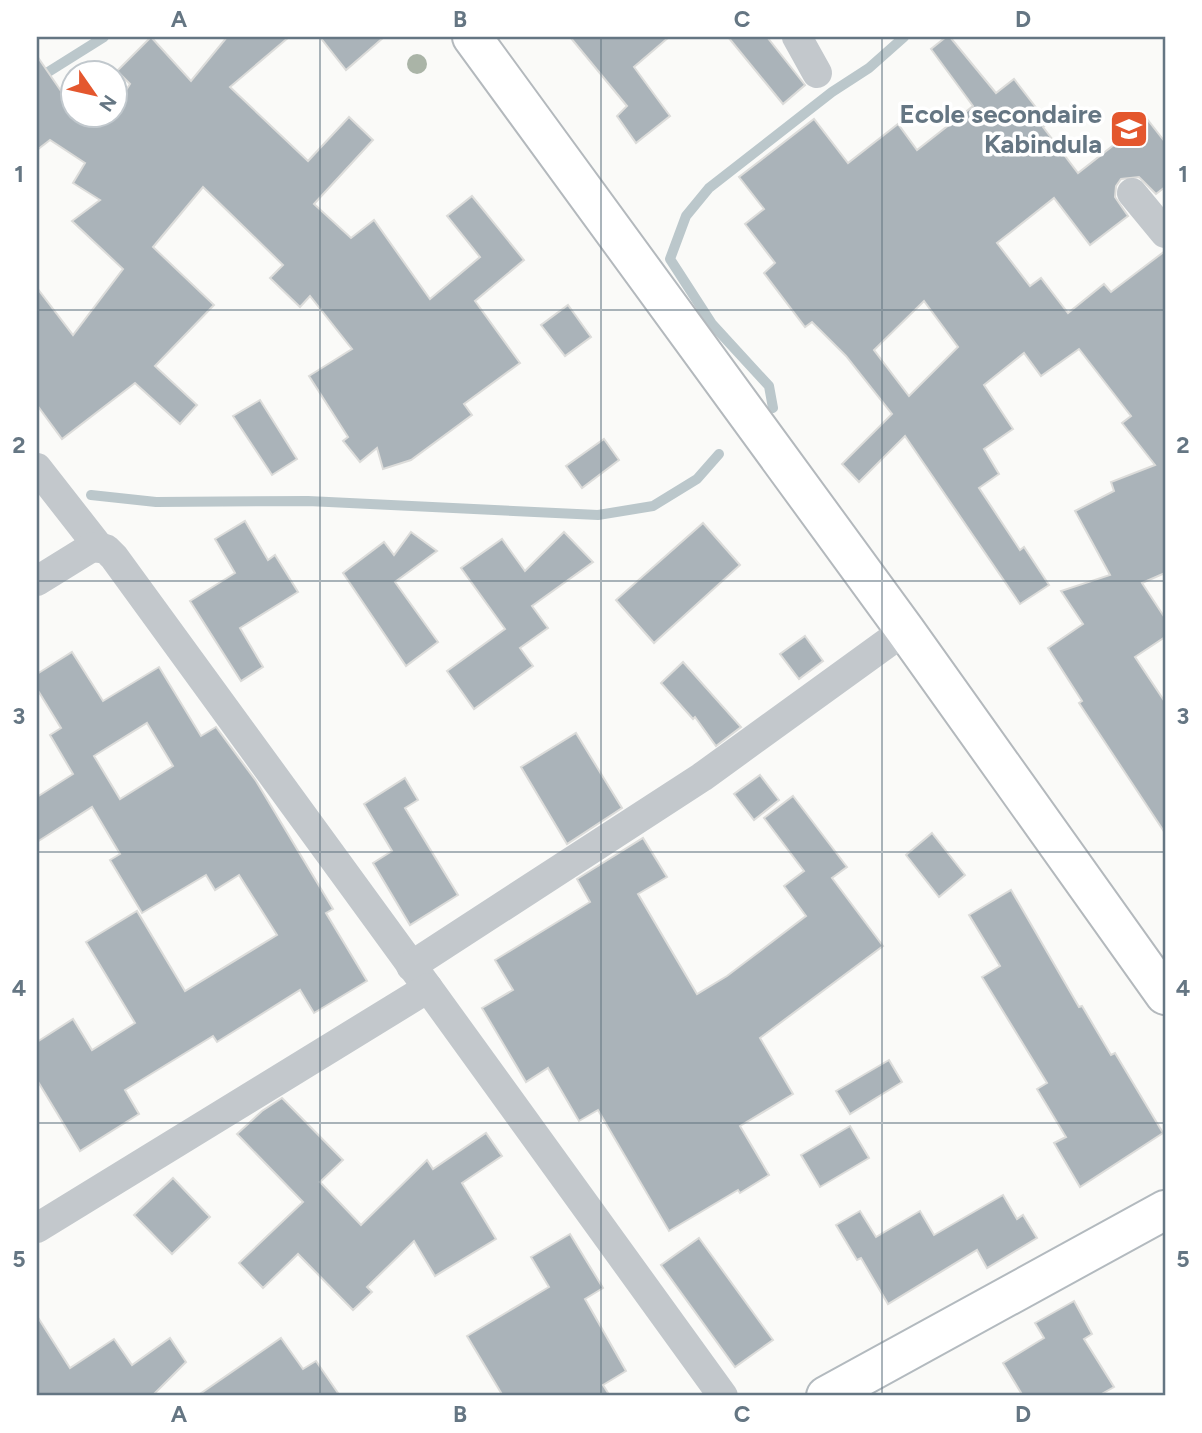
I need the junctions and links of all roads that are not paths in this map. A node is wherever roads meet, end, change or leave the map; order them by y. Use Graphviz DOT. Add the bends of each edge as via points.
graph roads {
  1 [pos="472,37"];
  2 [pos="797,37"];
  3 [pos="817,73"];
  4 [pos="1132,194"];
  5 [pos="1165,233"];
  6 [pos="37,468"];
  7 [pos="98,546"];
  8 [pos="37,581"];
  9 [pos="905,630"];
  10 [pos="419,977"];
  11 [pos="1165,995"];
  12 [pos="1165,1210"];
  13 [pos="37,1228"];
  14 [pos="723,1396"];
  15 [pos="826,1396"];
  1 -- 9 [label="main road"];
  2 -- 3 [label="street"];
  4 -- 5 [label="street"];
  6 -- 7 [label="street"];
  7 -- 8 [label="street"];
  7 -- 10 [label="street" via="114,557"];
  9 -- 10 [label="street"];
  9 -- 11 [label="main road"];
  10 -- 13 [label="street"];
  10 -- 14 [label="street"];
  12 -- 15 [label="main road"];
}
